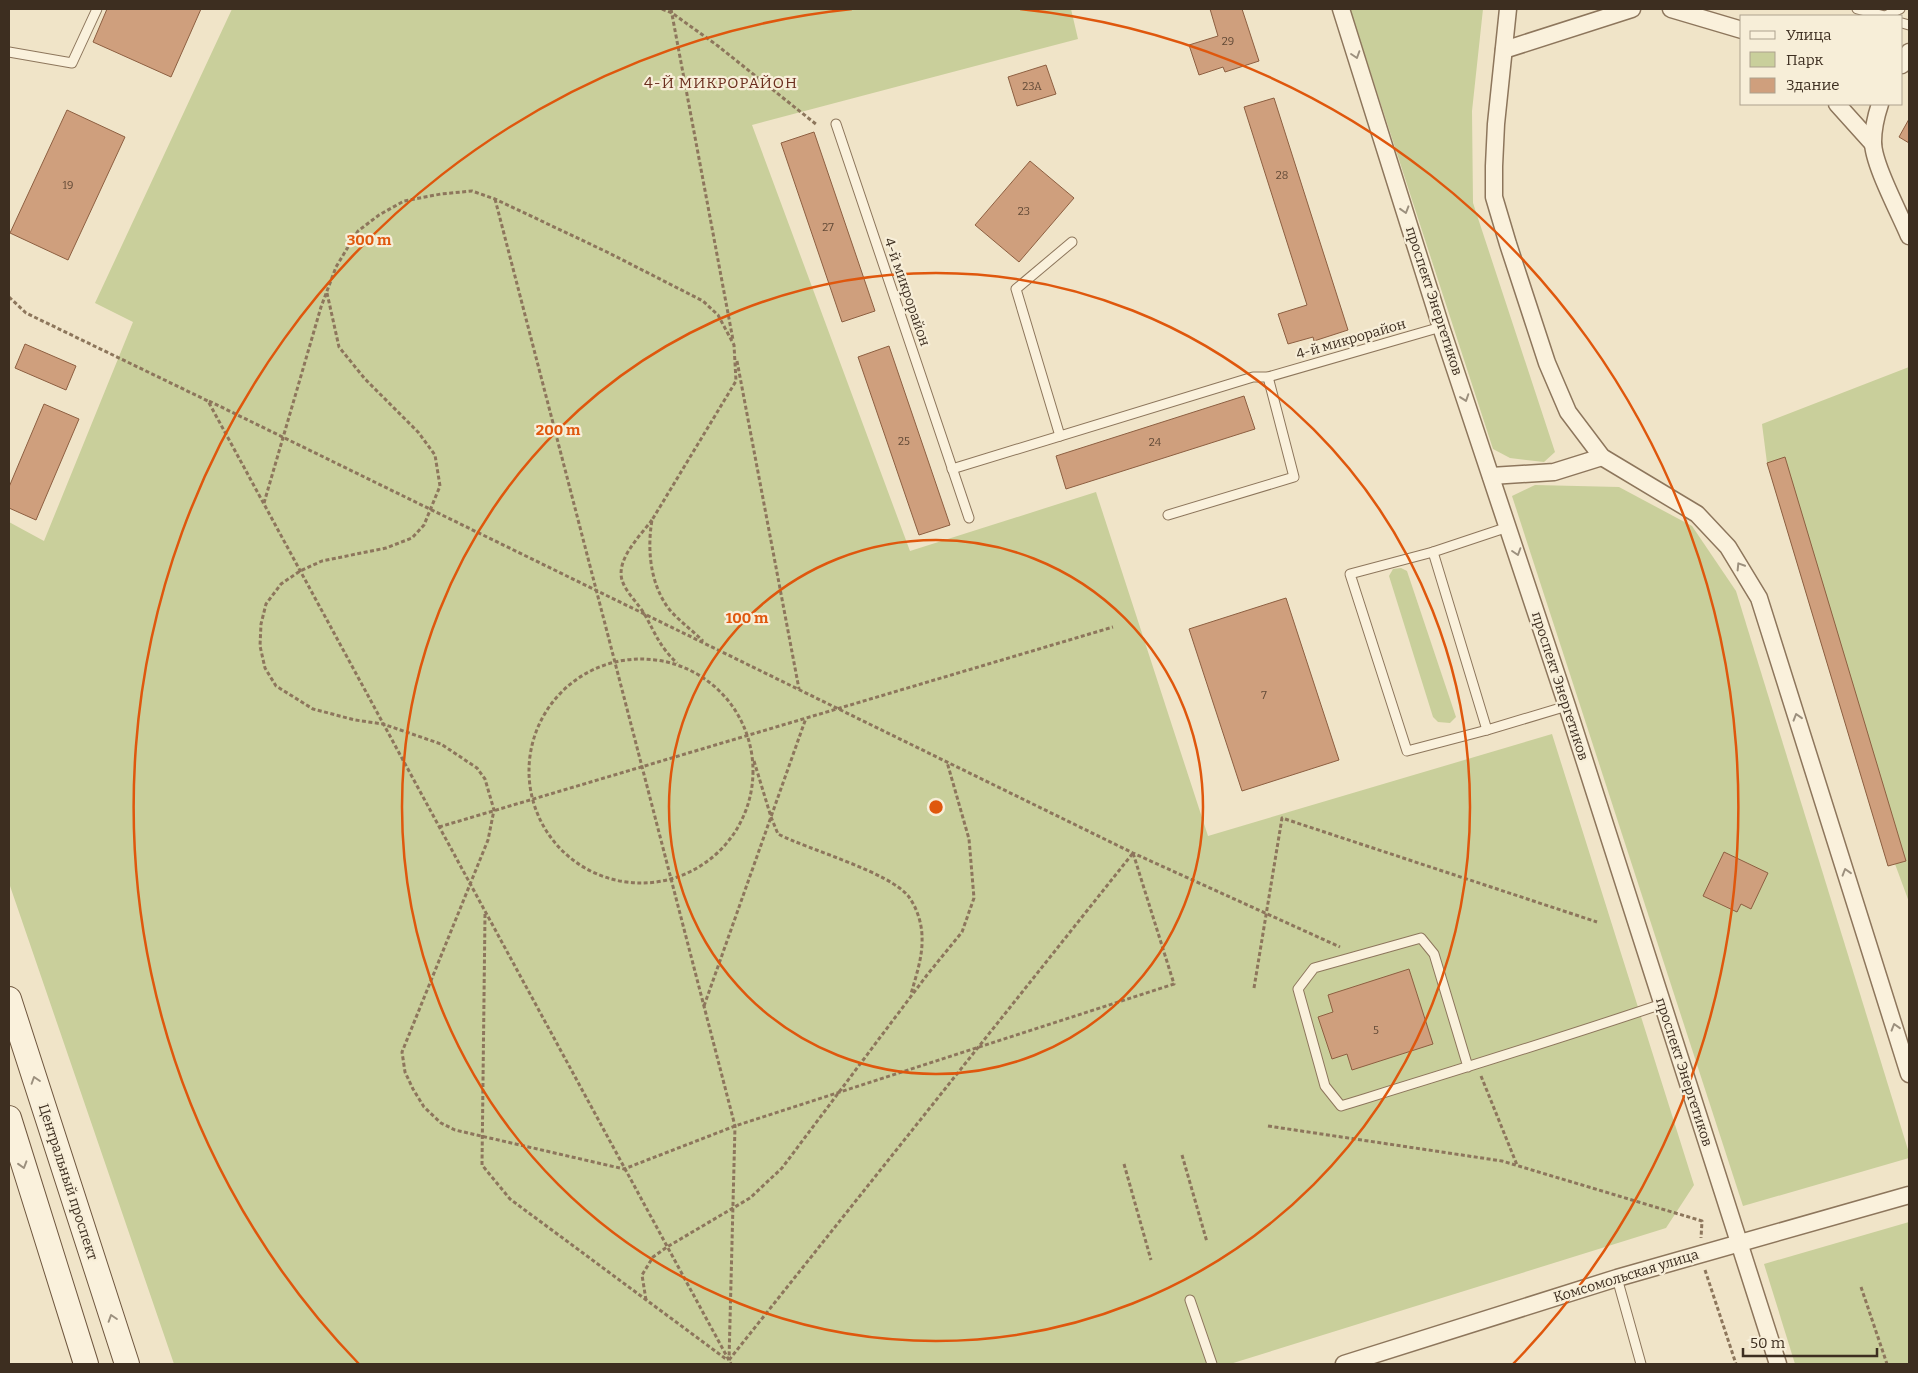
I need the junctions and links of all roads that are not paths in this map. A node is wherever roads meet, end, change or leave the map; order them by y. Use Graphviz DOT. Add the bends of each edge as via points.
graph roads {
  1 [pos="97,9"];
  2 [pos="1341,9"];
  3 [pos="1508,9"];
  4 [pos="1632,9"];
  5 [pos="1671,9"];
  6 [pos="1857,9"];
  7 [pos="1900,9"];
  8 [pos="1881,15"];
  9 [pos="1887,15"];
  10 [pos="1740,29"];
  11 [pos="1504,50"];
  12 [pos="9,52"];
  13 [pos="1909,52"];
  14 [pos="1903,63"];
  15 [pos="1838,105"];
  16 [pos="1880,105"];
  17 [pos="836,124"];
  18 [pos="1873,144"];
  19 [pos="1909,236"];
  20 [pos="1072,242"];
  21 [pos="1441,327"];
  22 [pos="1268,377"];
  23 [pos="1060,436"];
  24 [pos="1602,457"];
  25 [pos="952,469"];
  26 [pos="1491,476"];
  27 [pos="1168,515"];
  28 [pos="969,518"];
  29 [pos="1508,527"];
  30 [pos="1433,552"];
  31 [pos="1567,706"];
  32 [pos="1487,730"];
  33 [pos="9,999"];
  34 [pos="1662,1004"];
  35 [pos="1468,1067"];
  36 [pos="1909,1074"];
  37 [pos="9,1118"];
  38 [pos="1909,1195"];
  39 [pos="1738,1242"];
  40 [pos="1617,1278"];
  41 [pos="1190,1300"];
  42 [pos="86,1364"];
  43 [pos="127,1364"];
  44 [pos="1212,1364"];
  45 [pos="1344,1364"];
  46 [pos="1641,1364"];
  47 [pos="1778,1364"];
  1 -- 12 [label="lane" via="72,63"];
  2 -- 21 [label="street, проспект Энергетиков, one-way"];
  3 -- 11 [label="street"];
  4 -- 11 [label="street"];
  5 -- 10 [label="street"];
  6 -- 8 [label="lane"];
  7 -- 9 [label="lane"];
  11 -- 24 [label="street" via="1496,124 1494,197 1547,363 1568,412"];
  13 -- 14 [label="street"];
  15 -- 18 [label="street"];
  16 -- 18 [label="street"];
  17 -- 25 [label="lane, 4-й микрорайон"];
  18 -- 19 [label="street" via="1878,164"];
  20 -- 23 [label="lane" via="1016,288"];
  21 -- 22 [label="lane, 4-й микрорайон"];
  21 -- 26 [label="street, проспект Энергетиков, one-way"];
  22 -- 23 [label="lane, 4-й микрорайон" via="1253,377"];
  22 -- 27 [label="lane" via="1294,476"];
  23 -- 25 [label="lane, 4-й микрорайон"];
  24 -- 26 [label="street" via="1554,472"];
  36 -- 24 [label="street, one-way" via="1759,598 1728,547 1697,514"];
  25 -- 28 [label="lane, 4-й микрорайон"];
  26 -- 29 [label="street, проспект Энергетиков"];
  29 -- 30 [label="lane"];
  29 -- 31 [label="street, проспект Энергетиков, one-way"];
  30 -- 32 [label="lane"];
  30 -- 32 [label="lane" via="1350,574 1407,751"];
  31 -- 32 [label="lane"];
  31 -- 34 [label="street, проспект Энергетиков"];
  43 -- 33 [label="main road, Центральный проспект, one-way"];
  34 -- 35 [label="lane"];
  34 -- 39 [label="street, проспект Энергетиков"];
  35 -- 35 [label="lane" via="1341,1106 1325,1086 1298,989 1314,968 1421,938 1434,954"];
  37 -- 42 [label="main road, one-way"];
  38 -- 39 [label="street, Комсомольская улица"];
  39 -- 40 [label="street, Комсомольская улица"];
  39 -- 47 [label="street, проспект Энергетиков"];
  40 -- 45 [label="street, Комсомольская улица"];
  40 -- 46 [label="lane"];
  41 -- 44 [label="lane"];
}
